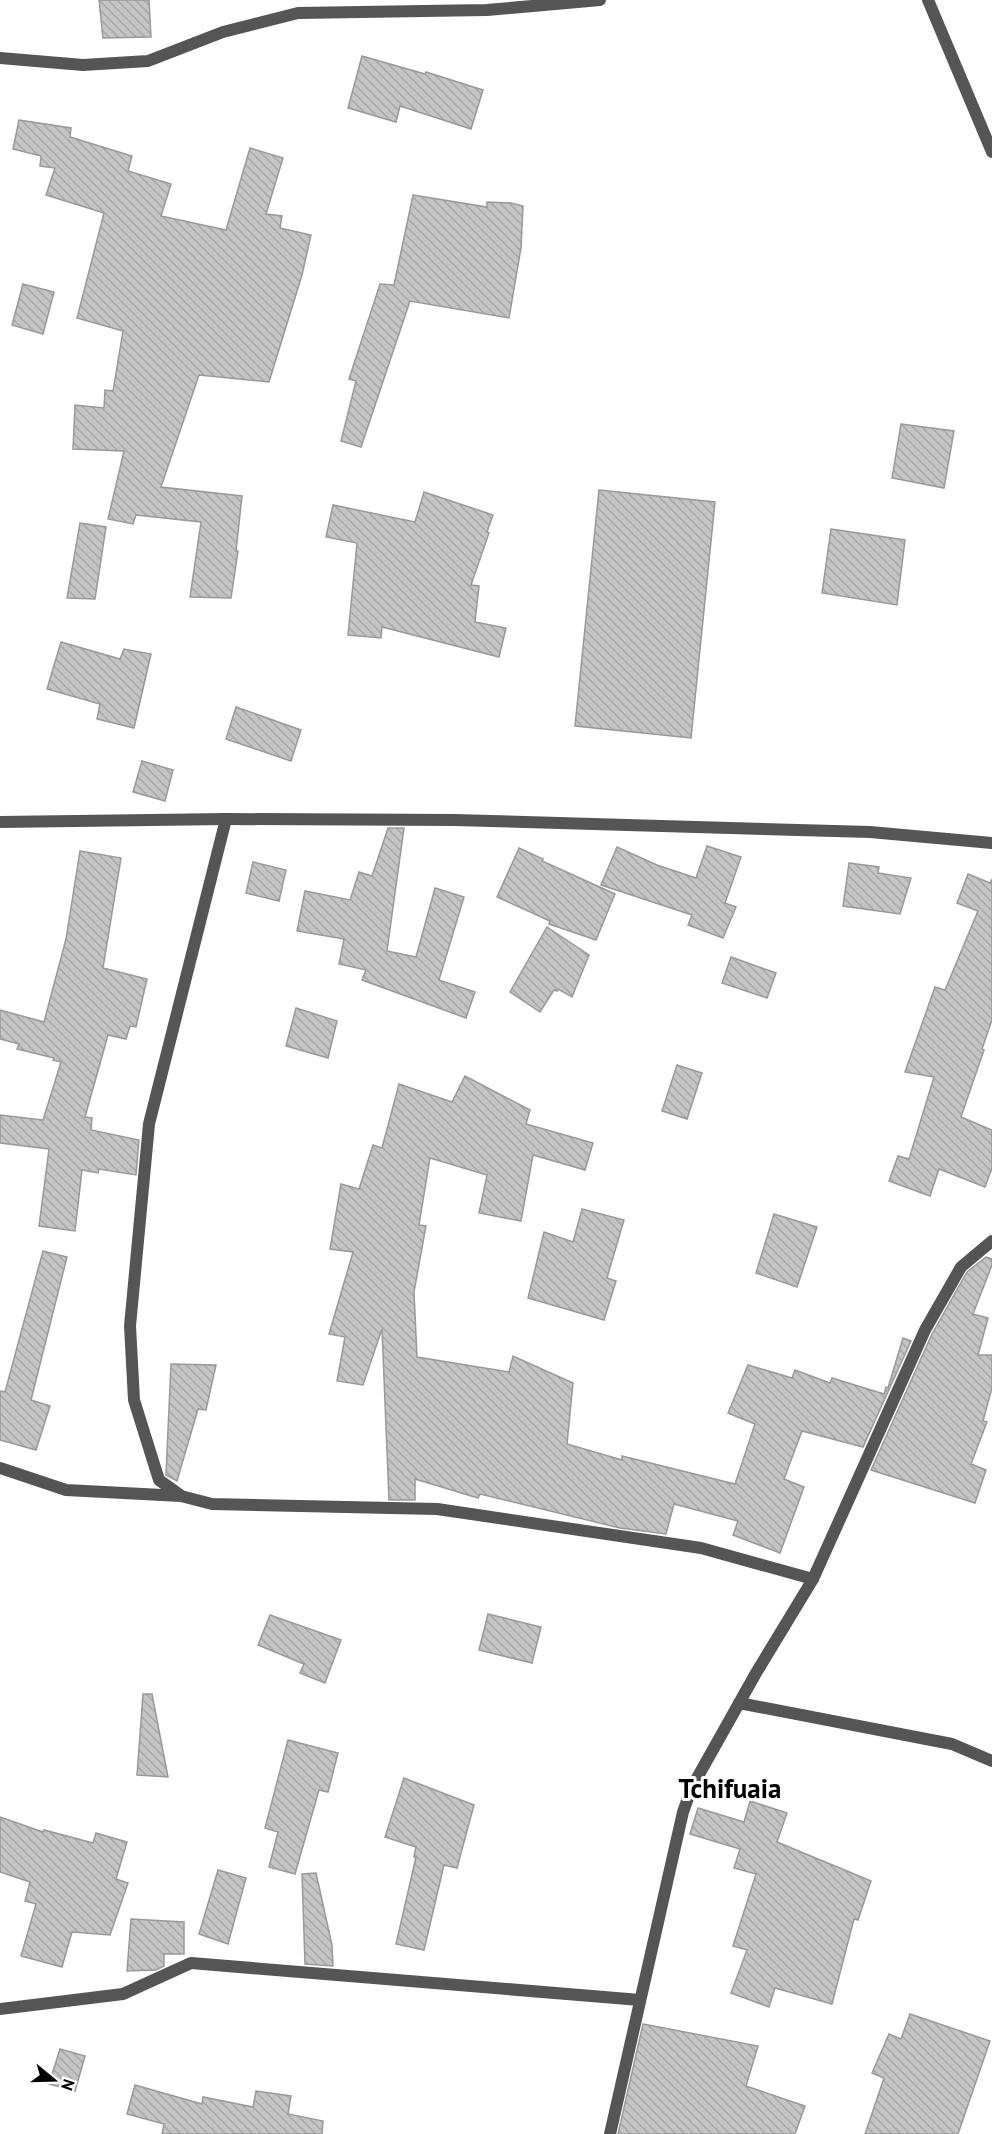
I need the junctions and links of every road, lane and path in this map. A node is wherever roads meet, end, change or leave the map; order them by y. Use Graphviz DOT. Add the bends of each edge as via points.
graph roads {
  1 [pos="600,0"];
  2 [pos="928,0"];
  3 [pos="0,58"];
  4 [pos="992,152"];
  5 [pos="226,819"];
  6 [pos="0,822"];
  7 [pos="992,843"];
  8 [pos="992,1241"];
  9 [pos="0,1468"];
  10 [pos="181,1496"];
  11 [pos="813,1579"];
  12 [pos="740,1703"];
  13 [pos="992,1761"];
  14 [pos="640,2000"];
  15 [pos="0,2009"];
  16 [pos="610,2134"];
  1 -- 3 [label="street" via="487,10 298,13 223,32 148,61 83,65"];
  2 -- 4 [label="street"];
  5 -- 6 [label="street"];
  5 -- 7 [label="street" via="454,819 870,832"];
  5 -- 10 [label="street" via="149,1124 130,1326 134,1400 159,1480"];
  8 -- 11 [label="street" via="961,1267 926,1329"];
  9 -- 10 [label="street" via="66,1490"];
  10 -- 11 [label="street" via="212,1504 437,1509 701,1548"];
  11 -- 12 [label="street"];
  12 -- 13 [label="street" via="952,1744"];
  12 -- 14 [label="street" via="692,1787 683,1812"];
  14 -- 15 [label="street" via="191,1963 123,1994"];
  14 -- 16 [label="street"];
}
